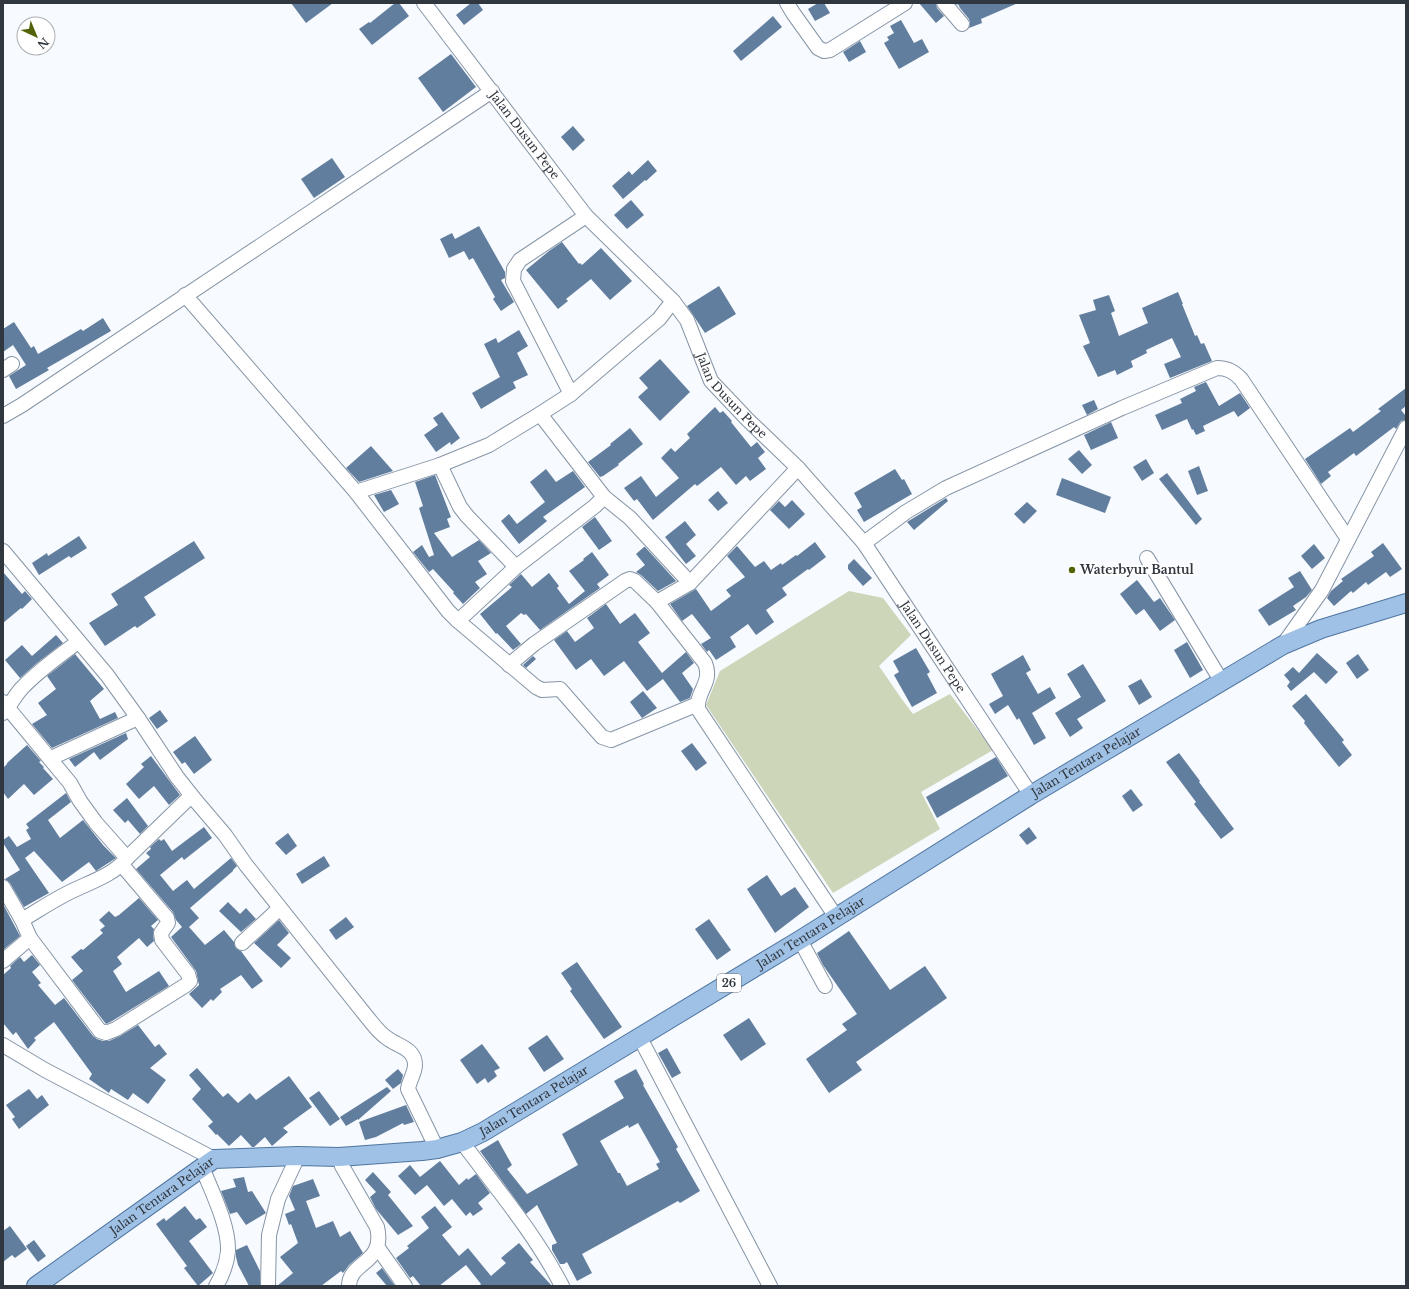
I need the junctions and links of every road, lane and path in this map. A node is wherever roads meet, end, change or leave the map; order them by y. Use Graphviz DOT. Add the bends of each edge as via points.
graph roads {
  1 [pos="424,3"];
  2 [pos="787,3"];
  3 [pos="906,3"];
  4 [pos="944,3"];
  5 [pos="962,24"];
  6 [pos="492,91"];
  7 [pos="586,216"];
  8 [pos="185,295"];
  9 [pos="673,301"];
  10 [pos="571,394"];
  11 [pos="540,414"];
  12 [pos="3,416"];
  13 [pos="1406,428"];
  14 [pos="1406,444"];
  15 [pos="1393,452"];
  16 [pos="440,465"];
  17 [pos="798,468"];
  18 [pos="356,492"];
  19 [pos="604,497"];
  20 [pos="1348,539"];
  21 [pos="864,543"];
  22 [pos="3,551"];
  23 [pos="1147,558"];
  24 [pos="516,567"];
  25 [pos="690,583"];
  26 [pos="657,602"];
  27 [pos="1406,603"];
  28 [pos="458,621"];
  29 [pos="78,642"];
  30 [pos="1283,645"];
  31 [pos="509,665"];
  32 [pos="1222,682"];
  33 [pos="698,704"];
  34 [pos="5,707"];
  35 [pos="138,718"];
  36 [pos="51,758"];
  37 [pos="1031,795"];
  38 [pos="191,796"];
  39 [pos="125,862"];
  40 [pos="3,887"];
  41 [pos="280,908"];
  42 [pos="836,917"];
  43 [pos="22,920"];
  44 [pos="30,938"];
  45 [pos="800,940"];
  46 [pos="242,943"];
  47 [pos="3,961"];
  48 [pos="825,986"];
  49 [pos="640,1038"];
  50 [pos="3,1045"];
  51 [pos="462,1142"];
  52 [pos="437,1149"];
  53 [pos="298,1156"];
  54 [pos="339,1157"];
  55 [pos="208,1163"];
  56 [pos="378,1248"];
  57 [pos="345,1285"];
  58 [pos="36,1286"];
  59 [pos="216,1286"];
  60 [pos="268,1286"];
  61 [pos="405,1286"];
  62 [pos="562,1286"];
  63 [pos="770,1286"];
  1 -- 6 [label="street, Jalan Dusun Pepe"];
  2 -- 3 [label="street" via="818,48 824,51 830,50"];
  4 -- 5 [label="street"];
  6 -- 7 [label="street, Jalan Dusun Pepe"];
  6 -- 8 [label="street"];
  7 -- 9 [label="street, Jalan Dusun Pepe"];
  7 -- 10 [label="street" via="520,260 514,269 513,281"];
  8 -- 12 [label="street"];
  8 -- 18 [label="street"];
  9 -- 10 [label="street" via="659,319"];
  9 -- 17 [label="street, Jalan Dusun Pepe" via="687,320 711,381"];
  10 -- 11 [label="street"];
  11 -- 16 [label="street" via="489,445"];
  11 -- 19 [label="street"];
  13 -- 15 [label="street"];
  14 -- 15 [label="street"];
  15 -- 20 [label="street"];
  16 -- 18 [label="street"];
  16 -- 24 [label="street" via="460,507"];
  17 -- 21 [label="street, Jalan Dusun Pepe"];
  17 -- 25 [label="street"];
  18 -- 28 [label="street"];
  19 -- 24 [label="street"];
  19 -- 25 [label="street" via="630,518"];
  20 -- 21 [label="street" via="1241,379 1228,369 1217,368 946,488 906,512"];
  20 -- 30 [label="street" via="1322,590"];
  21 -- 37 [label="street, Jalan Dusun Pepe"];
  22 -- 29 [label="street"];
  23 -- 32 [label="street"];
  24 -- 28 [label="street"];
  25 -- 26 [label="street"];
  26 -- 31 [label="street" via="635,581 625,580 530,647"];
  26 -- 33 [label="street" via="705,663 707,680"];
  27 -- 30 [label="main road, Jalan Tentara Pelajar / 26" via="1321,629"];
  28 -- 31 [label="street"];
  29 -- 34 [label="street" via="39,671"];
  29 -- 35 [label="street" via="107,675"];
  30 -- 32 [label="main road, Jalan Tentara Pelajar / 26"];
  31 -- 33 [label="street" via="542,690 560,689 606,739 618,738"];
  32 -- 37 [label="main road, Jalan Tentara Pelajar / 26"];
  33 -- 42 [label="street" via="698,709"];
  34 -- 36 [label="street"];
  35 -- 36 [label="street"];
  35 -- 38 [label="street"];
  36 -- 39 [label="street"];
  37 -- 42 [label="main road, Jalan Tentara Pelajar / 26"];
  38 -- 39 [label="street"];
  38 -- 41 [label="street" via="225,835"];
  39 -- 43 [label="street"];
  39 -- 44 [label="street" via="168,918 162,940 188,974 190,980 186,985 106,1034 100,1031"];
  40 -- 43 [label="street"];
  41 -- 46 [label="street"];
  41 -- 52 [label="street" via="367,1017 387,1039 400,1045 414,1059 415,1067 408,1089"];
  42 -- 45 [label="main road, Jalan Tentara Pelajar / 26"];
  43 -- 44 [label="street"];
  44 -- 47 [label="street"];
  45 -- 48 [label="street"];
  45 -- 49 [label="main road, Jalan Tentara Pelajar / 26"];
  49 -- 51 [label="main road, Jalan Tentara Pelajar / 26"];
  49 -- 63 [label="street"];
  50 -- 55 [label="street"];
  51 -- 52 [label="main road, Jalan Tentara Pelajar / 26"];
  51 -- 62 [label="street" via="527,1227"];
  52 -- 54 [label="main road, Jalan Tentara Pelajar / 26"];
  53 -- 54 [label="main road, Jalan Tentara Pelajar / 26"];
  53 -- 55 [label="main road, Jalan Tentara Pelajar / 26"];
  53 -- 60 [label="street" via="278,1199 268,1235"];
  54 -- 56 [label="street" via="377,1227"];
  55 -- 58 [label="main road, Jalan Tentara Pelajar"];
  55 -- 59 [label="street" via="228,1250"];
  56 -- 57 [label="street"];
  56 -- 61 [label="street"];
}
